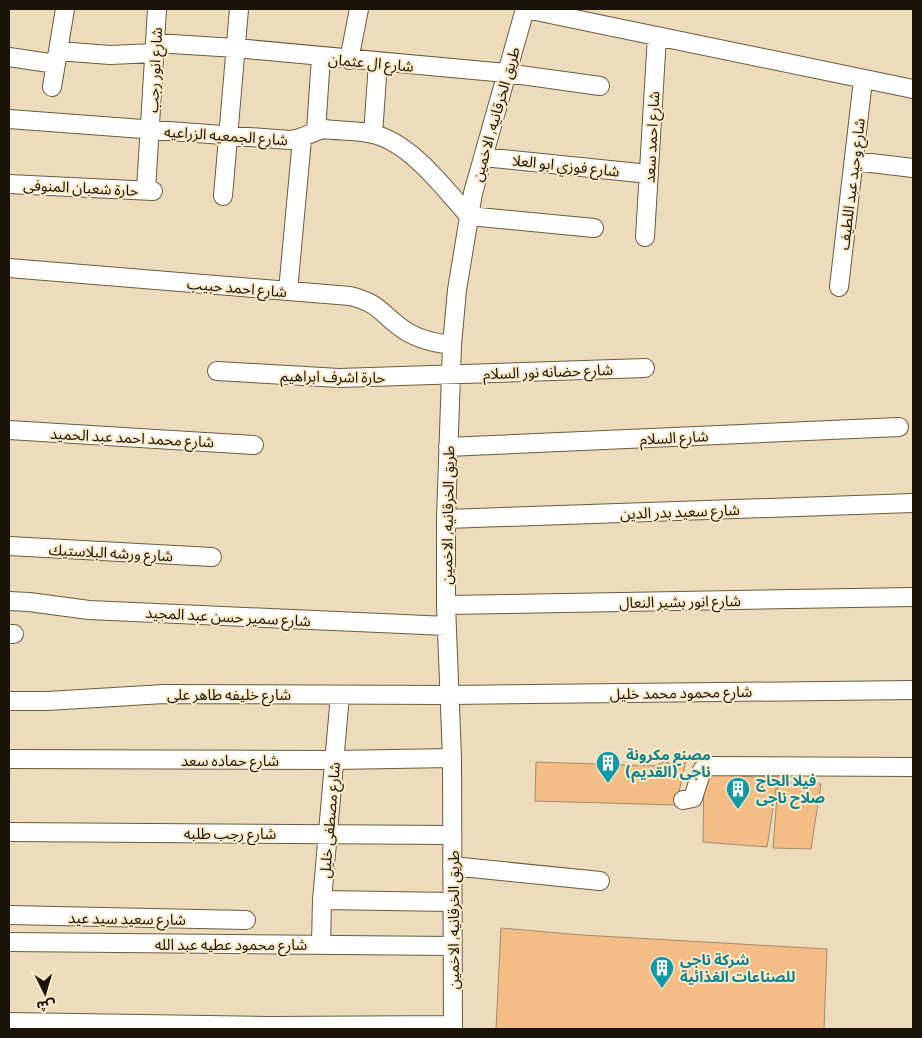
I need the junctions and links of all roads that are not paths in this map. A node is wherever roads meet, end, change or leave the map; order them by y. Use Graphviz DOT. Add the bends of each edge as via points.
graph roads {
  1 [pos="64,9"];
  2 [pos="157,9"];
  3 [pos="239,9"];
  4 [pos="359,9"];
  5 [pos="525,9"];
  6 [pos="657,36"];
  7 [pos="155,48"];
  8 [pos="236,48"];
  9 [pos="321,57"];
  10 [pos="9,58"];
  11 [pos="57,58"];
  12 [pos="349,60"];
  13 [pos="378,63"];
  14 [pos="506,73"];
  15 [pos="863,80"];
  16 [pos="600,86"];
  17 [pos="52,87"];
  18 [pos="913,89"];
  19 [pos="9,120"];
  20 [pos="150,130"];
  21 [pos="373,134"];
  22 [pos="309,135"];
  23 [pos="228,137"];
  24 [pos="483,156"];
  25 [pos="854,161"];
  26 [pos="913,168"];
  27 [pos="649,174"];
  28 [pos="9,184"];
  29 [pos="149,191"];
  30 [pos="223,196"];
  31 [pos="469,216"];
  32 [pos="594,228"];
  33 [pos="645,237"];
  34 [pos="9,268"];
  35 [pos="840,287"];
  36 [pos="288,292"];
  37 [pos="452,346"];
  38 [pos="646,368"];
  39 [pos="217,371"];
  40 [pos="450,375"];
  41 [pos="899,427"];
  42 [pos="9,430"];
  43 [pos="254,445"];
  44 [pos="448,447"];
  45 [pos="913,503"];
  46 [pos="446,519"];
  47 [pos="9,546"];
  48 [pos="212,557"];
  49 [pos="913,597"];
  50 [pos="9,601"];
  51 [pos="446,605"];
  52 [pos="447,626"];
  53 [pos="913,690"];
  54 [pos="340,695"];
  55 [pos="450,695"];
  56 [pos="9,701"];
  57 [pos="452,758"];
  58 [pos="9,759"];
  59 [pos="334,760"];
  60 [pos="913,767"];
  61 [pos="683,800"];
  62 [pos="9,832"];
  63 [pos="328,833"];
  64 [pos="452,835"];
  65 [pos="452,866"];
  66 [pos="600,881"];
  67 [pos="322,900"];
  68 [pos="452,902"];
  69 [pos="9,916"];
  70 [pos="246,920"];
  71 [pos="9,942"];
  72 [pos="321,944"];
  73 [pos="452,946"];
  74 [pos="9,1022"];
  75 [pos="453,1027"];
  1 -- 11 [label="street"];
  2 -- 7 [label="street, شارع انور رجب"];
  3 -- 8 [label="street"];
  4 -- 12 [label="street"];
  5 -- 6 [label="street, طريق الخرقانيه, الاخمين"];
  5 -- 14 [label="street, طريق الخرقانيه, الاخمين"];
  6 -- 15 [label="street, طريق الخرقانيه, الاخمين"];
  6 -- 27 [label="street, شارع احمد سعد"];
  7 -- 8 [label="street, شارع ال عثمان"];
  7 -- 11 [label="street, شارع ال عثمان"];
  7 -- 20 [label="street, شارع انور رجب"];
  8 -- 9 [label="street, شارع ال عثمان"];
  8 -- 23 [label="street"];
  9 -- 12 [label="street, شارع ال عثمان"];
  9 -- 22 [label="street"];
  10 -- 11 [label="street, شارع ال عثمان"];
  11 -- 17 [label="street"];
  12 -- 13 [label="street, شارع ال عثمان"];
  13 -- 14 [label="street, شارع ال عثمان"];
  13 -- 21 [label="street"];
  14 -- 16 [label="street, شارع ال عثمان"];
  14 -- 24 [label="street, طريق الخرقانيه, الاخمين"];
  15 -- 18 [label="street, طريق الخرقانيه, الاخمين"];
  15 -- 25 [label="street, شارع وحيد عبد اللطيف"];
  19 -- 20 [label="street, شارع الجمعيه الزراعيه"];
  20 -- 23 [label="street, شارع الجمعيه الزراعيه"];
  20 -- 29 [label="street, شارع انور رجب"];
  21 -- 22 [label="street, شارع الجمعيه الزراعيه" via="323,129"];
  21 -- 31 [label="street, شارع الجمعيه الزراعيه" via="407,150"];
  22 -- 23 [label="street, شارع الجمعيه الزراعيه" via="290,140"];
  22 -- 36 [label="street"];
  23 -- 30 [label="street"];
  24 -- 27 [label="street, شارع فوزي ابو العلا"];
  24 -- 31 [label="street, طريق الخرقانيه, الاخمين"];
  25 -- 26 [label="street"];
  25 -- 35 [label="street, شارع وحيد عبد اللطيف"];
  27 -- 33 [label="street, شارع احمد سعد"];
  28 -- 29 [label="street, حارة شعبان المنوفى"];
  31 -- 32 [label="street"];
  31 -- 37 [label="street, طريق الخرقانيه, الاخمين"];
  34 -- 36 [label="street, شارع احمد حبيب"];
  36 -- 37 [label="street, شارع احمد حبيب" via="350,296 364,300 416,338"];
  37 -- 40 [label="street, طريق الخرقانيه, الاخمين"];
  38 -- 40 [label="street, شارع حضانه نور السلام"];
  39 -- 40 [label="street, حارة اشرف ابراهيم" via="339,378"];
  40 -- 44 [label="street, طريق الخرقانيه, الاخمين"];
  41 -- 44 [label="street, شارع السلام"];
  42 -- 43 [label="street, شارع محمد احمد عبد الحميد"];
  44 -- 46 [label="street, طريق الخرقانيه, الاخمين"];
  45 -- 46 [label="street, شارع سعيد بدر الدين"];
  46 -- 51 [label="street, طريق الخرقانيه, الاخمين"];
  47 -- 48 [label="street, شارع ورشه البلاستيك"];
  49 -- 51 [label="street, شارع انور بشير النعال"];
  50 -- 52 [label="street, شارع سمير حسن عبد المجيد" via="89,610"];
  51 -- 52 [label="street, طريق الخرقانيه, الاخمين"];
  52 -- 55 [label="street, طريق الخرقانيه, الاخمين"];
  53 -- 55 [label="street, شارع محمود محمد خليل"];
  54 -- 55 [label="street, شارع خليفه طاهر على"];
  54 -- 56 [label="street, شارع خليفه طاهر على" via="164,694"];
  54 -- 59 [label="street, شارع مصطفى خليل"];
  55 -- 57 [label="street, طريق الخرقانيه, الاخمين"];
  57 -- 59 [label="street, شارع حماده سعد"];
  57 -- 64 [label="street, طريق الخرقانيه, الاخمين"];
  58 -- 59 [label="street, شارع حماده سعد"];
  59 -- 63 [label="street, شارع مصطفى خليل"];
  60 -- 61 [label="street" via="707,766 702,770 693,798"];
  62 -- 63 [label="street, شارع رجب طلبه"];
  63 -- 64 [label="street, شارع رجب طلبه"];
  63 -- 67 [label="street, شارع مصطفى خليل"];
  64 -- 65 [label="street, طريق الخرقانيه, الاخمين"];
  65 -- 66 [label="street"];
  65 -- 68 [label="street, طريق الخرقانيه, الاخمين"];
  67 -- 68 [label="street"];
  67 -- 72 [label="street, شارع مصطفى خليل"];
  68 -- 73 [label="street, طريق الخرقانيه, الاخمين"];
  69 -- 70 [label="street, شارع سعيد سيد عيد"];
  71 -- 72 [label="street, شارع محمود عطيه عبد الله"];
  72 -- 73 [label="street, شارع محمود عطيه عبد الله"];
  73 -- 75 [label="street, طريق الخرقانيه, الاخمين"];
  74 -- 75 [label="street"];
}
